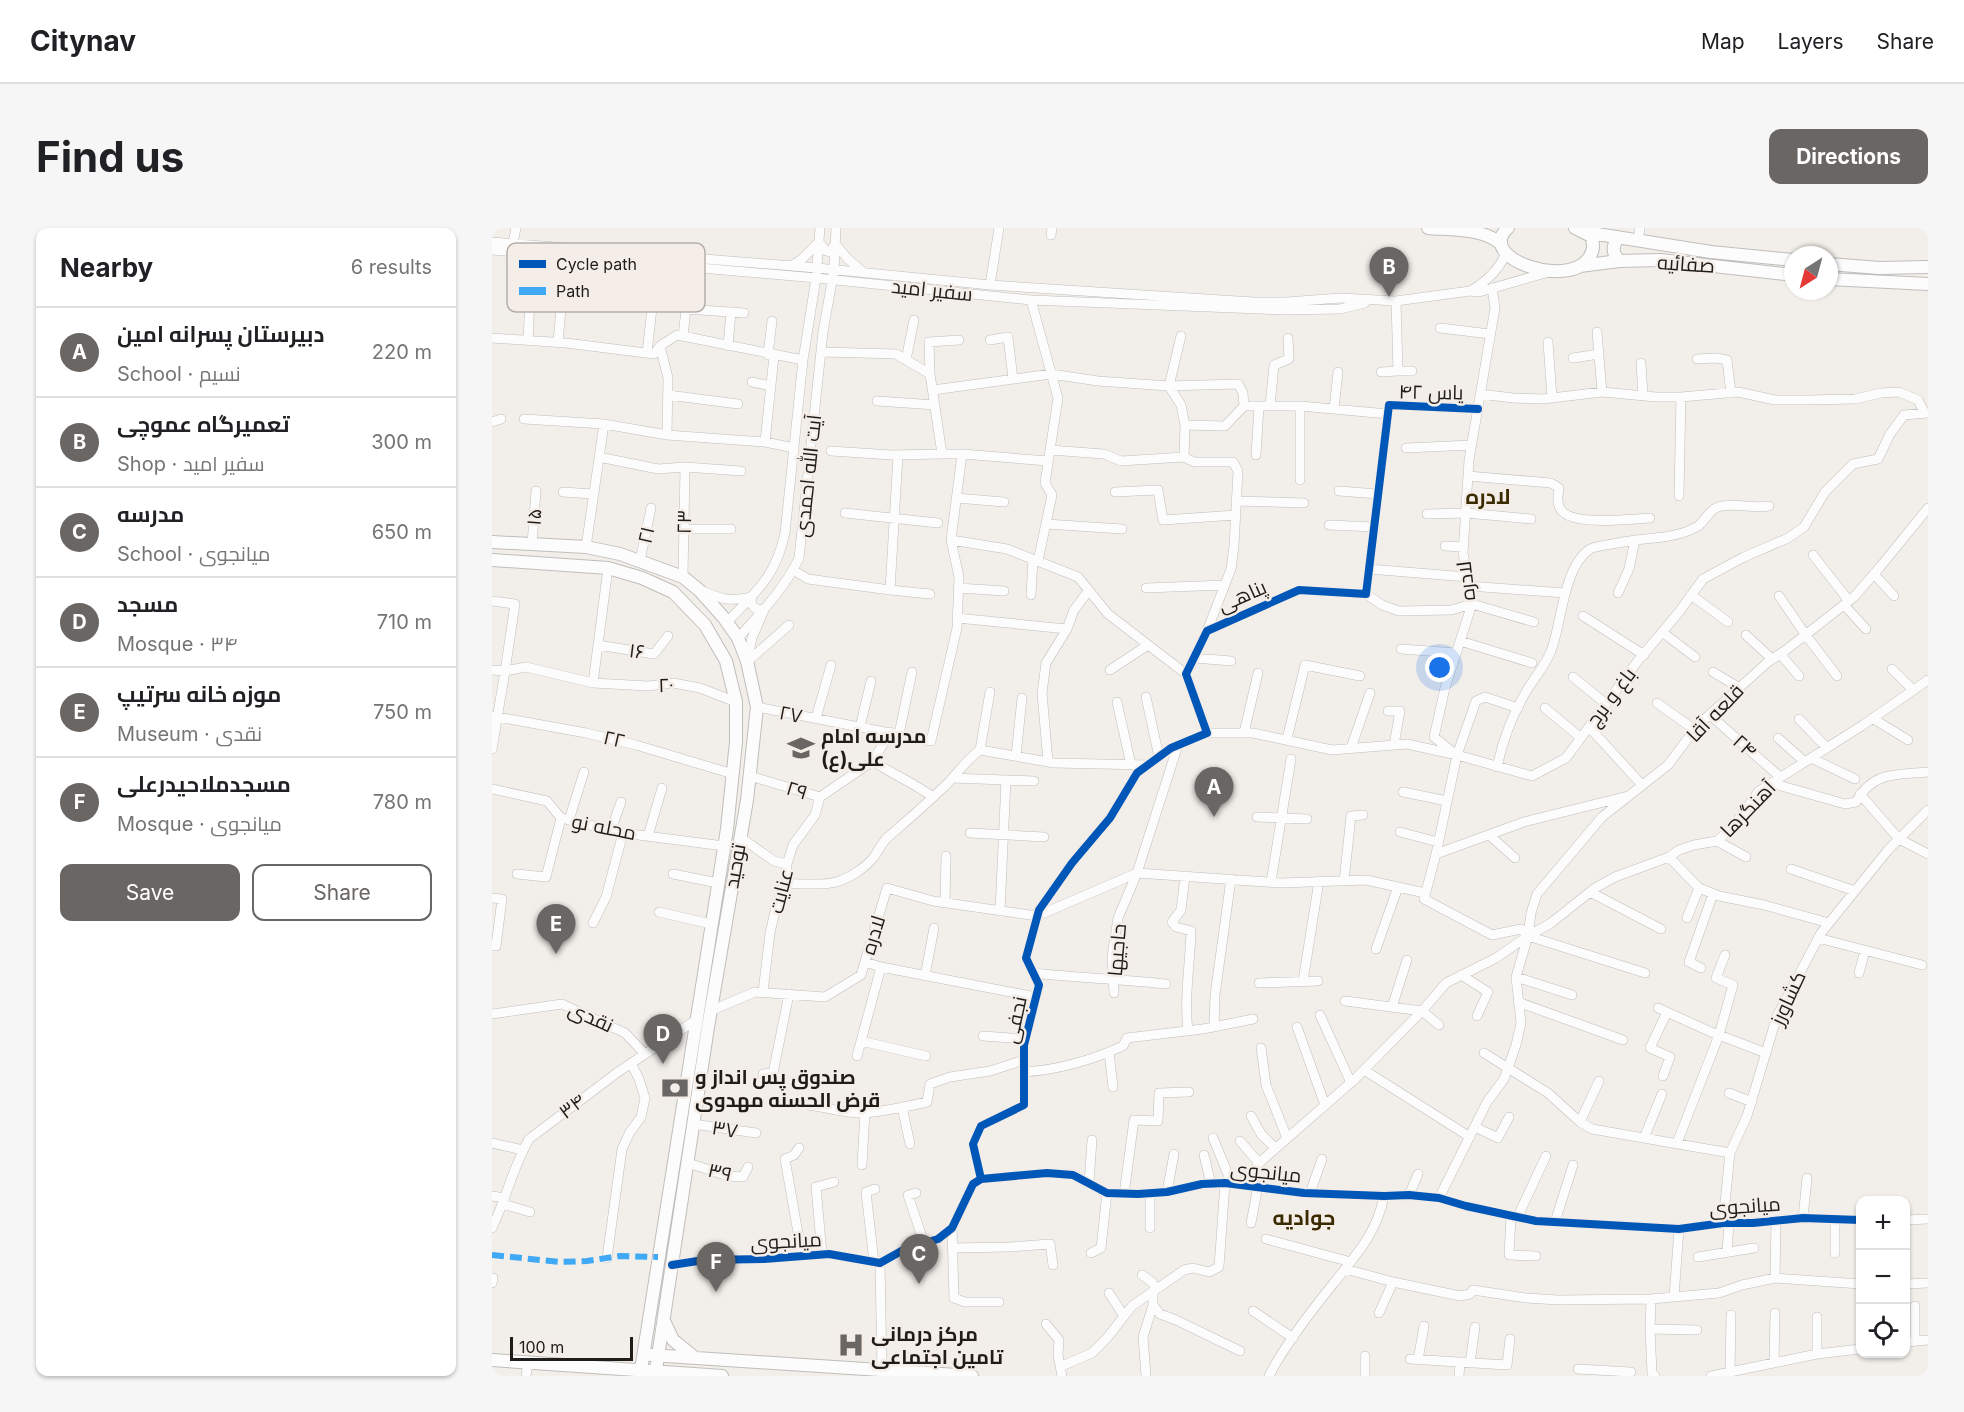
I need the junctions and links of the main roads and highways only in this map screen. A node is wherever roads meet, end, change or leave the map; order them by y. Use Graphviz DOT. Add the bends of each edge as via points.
graph roads {
  1 [pos="1428,228"];
  2 [pos="1508,228"];
  3 [pos="1580,230"];
  4 [pos="1639,234"];
  5 [pos="1618,238"];
  6 [pos="1504,249"];
  7 [pos="1784,259"];
  8 [pos="1619,261"];
  9 [pos="1838,265"];
  10 [pos="1580,266"];
  11 [pos="1928,267"];
  12 [pos="1784,274"];
  13 [pos="1838,279"];
  14 [pos="1928,284"];
  15 [pos="492,542"];
  16 [pos="492,560"];
  17 [pos="713,954"];
  18 [pos="663,1320"];
  19 [pos="644,1355"];
  20 [pos="658,1356"];
  21 [pos="694,1358"];
  22 [pos="492,1360"];
  23 [pos="754,1362"];
  24 [pos="641,1373"];
  25 [pos="656,1374"];
  26 [pos="684,1375"];
  27 [pos="722,1376"];
  28 [pos="753,1376"];
  29 [pos="972,1376"];
  1 -- 6 [label="main road" via="1478,233 1496,239"];
  2 -- 6 [label="main road" via="1502,232 1500,241"];
  3 -- 5 [label="main road, صفائیه"];
  3 -- 10 [label="main road" via="1594,244 1588,261"];
  4 -- 5 [label="main road, صفائیه"];
  4 -- 7 [label="main road, صفائیه" via="1711,252"];
  5 -- 8 [label="main road" via="1613,248"];
  6 -- 10 [label="main road, صفائیه" via="1528,267 1553,271"];
  8 -- 10 [label="main road, صفائیه"];
  8 -- 12 [label="main road, صفائیه" via="1660,260"];
  9 -- 11 [label="main road"];
  13 -- 14 [label="main road"];
  15 -- 17 [label="main road, توحید" via="586,547 620,554 683,577 699,590 738,638 757,707 740,837"];
  16 -- 17 [label="main road, توحید" via="608,568 642,578 673,592 705,625 726,661 736,702 736,742 711,924"];
  17 -- 18 [label="main road, توحید" via="710,1011"];
  17 -- 19 [label="main road, توحید" via="696,1020"];
  18 -- 20 [label="main road, توحید"];
  18 -- 21 [label="main road" via="673,1340"];
  19 -- 20 [label="main road"];
  19 -- 24 [label="main road, توحید"];
  20 -- 21 [label="main road"];
  20 -- 25 [label="main road, توحید"];
  21 -- 23 [label="main road"];
  22 -- 24 [label="main road"];
  23 -- 28 [label="main road"];
  23 -- 29 [label="main road"];
  24 -- 25 [label="main road"];
  25 -- 26 [label="main road"];
  26 -- 27 [label="main road"];
}
